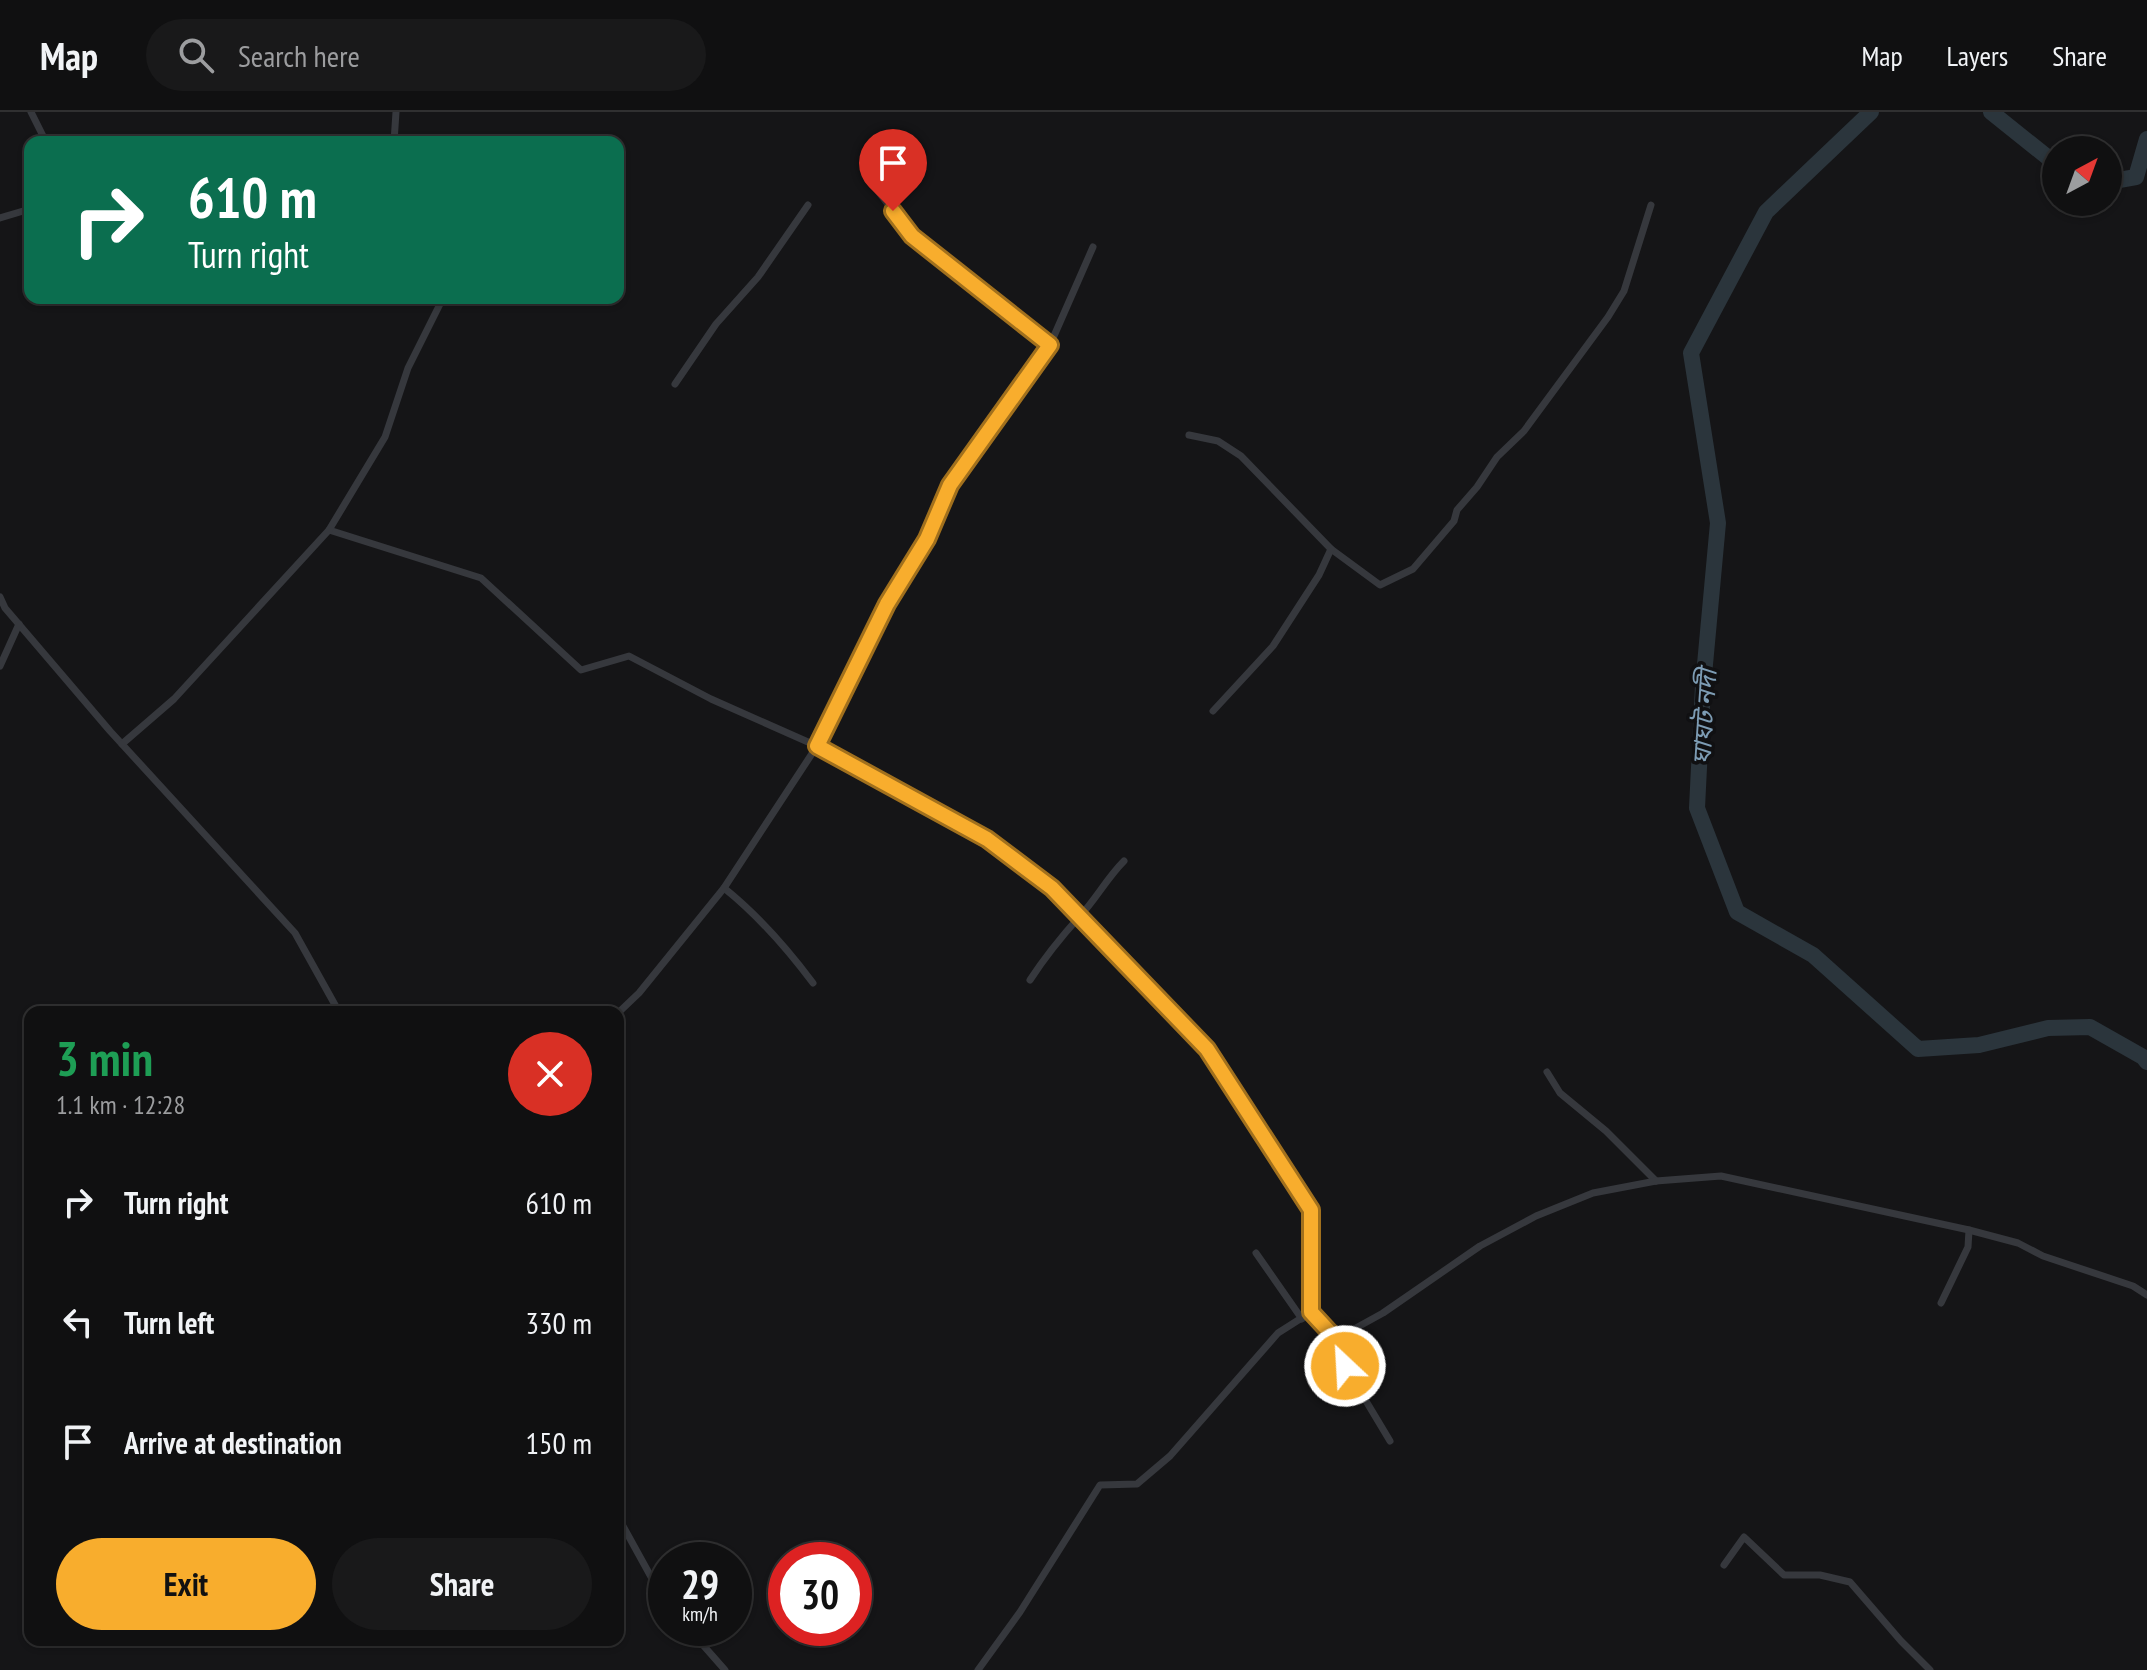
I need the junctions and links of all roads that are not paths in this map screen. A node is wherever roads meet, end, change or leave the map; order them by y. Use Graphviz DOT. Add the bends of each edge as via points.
graph roads {
  1 [pos="31,112"];
  2 [pos="396,112"];
  3 [pos="43,136"];
  4 [pos="394,136"];
  5 [pos="874,186"];
  6 [pos="808,205"];
  7 [pos="1651,205"];
  8 [pos="24,211"];
  9 [pos="0,218"];
  10 [pos="1093,247"];
  11 [pos="440,304"];
  12 [pos="1050,345"];
  13 [pos="675,384"];
  14 [pos="1189,435"];
  15 [pos="329,530"];
  16 [pos="1331,549"];
  17 [pos="0,597"];
  18 [pos="19,624"];
  19 [pos="0,666"];
  20 [pos="1213,711"];
  21 [pos="122,744"];
  22 [pos="817,746"];
  23 [pos="1124,861"];
  24 [pos="724,888"];
  25 [pos="1079,916"];
  26 [pos="1030,980"];
  27 [pos="813,983"];
  28 [pos="336,1006"];
  29 [pos="624,1007"];
  30 [pos="1547,1072"];
  31 [pos="1656,1181"];
  32 [pos="1969,1230"];
  33 [pos="1256,1253"];
  34 [pos="2147,1295"];
  35 [pos="1941,1303"];
  36 [pos="1311,1312"];
  37 [pos="1302,1319"];
  38 [pos="1336,1339"];
  39 [pos="1390,1441"];
  40 [pos="624,1528"];
  41 [pos="1724,1565"];
  42 [pos="648,1571"];
  43 [pos="704,1646"];
  44 [pos="725,1670"];
  45 [pos="978,1670"];
  46 [pos="1930,1670"];
  1 -- 3 [label="street"];
  2 -- 4 [label="street"];
  5 -- 12 [label="street" via="912,236"];
  6 -- 13 [label="street"];
  7 -- 16 [label="street" via="1624,291 1608,317 1413,569 1380,585"];
  8 -- 9 [label="street"];
  10 -- 12 [label="street"];
  11 -- 15 [label="street" via="408,368 385,437"];
  12 -- 22 [label="street" via="950,485 927,539 887,604"];
  14 -- 16 [label="street" via="1218,441 1241,456"];
  15 -- 21 [label="street" via="174,699"];
  15 -- 22 [label="street" via="481,578 581,670 629,656"];
  16 -- 20 [label="street" via="1273,646"];
  17 -- 18 [label="street"];
  18 -- 19 [label="street"];
  18 -- 21 [label="street"];
  21 -- 28 [label="street" via="295,933"];
  22 -- 24 [label="street"];
  22 -- 25 [label="street" via="987,839 1052,888"];
  23 -- 25 [label="street"];
  24 -- 27 [label="street" via="755,914"];
  24 -- 29 [label="street"];
  25 -- 26 [label="street"];
  25 -- 36 [label="street" via="1207,1049 1311,1210"];
  30 -- 31 [label="street" via="1560,1093"];
  31 -- 32 [label="street" via="1721,1176"];
  31 -- 38 [label="street" via="1593,1193 1536,1216"];
  32 -- 34 [label="street" via="2018,1243"];
  32 -- 35 [label="street" via="1968,1247"];
  33 -- 37 [label="street"];
  36 -- 37 [label="street"];
  36 -- 38 [label="street"];
  37 -- 45 [label="street" via="1278,1333 1170,1456 1137,1484 1100,1485"];
  38 -- 39 [label="street" via="1345,1366"];
  40 -- 42 [label="street"];
  41 -- 46 [label="street" via="1744,1537 1784,1575 1850,1582"];
  43 -- 44 [label="street"];
}
